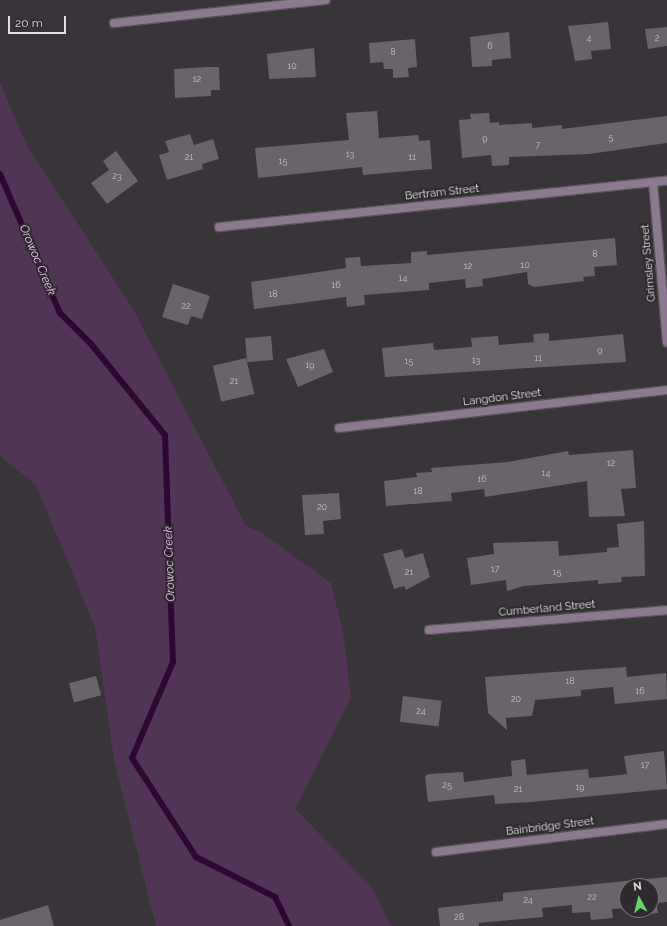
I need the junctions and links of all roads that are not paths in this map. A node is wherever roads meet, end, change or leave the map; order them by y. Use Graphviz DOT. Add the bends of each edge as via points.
graph roads {
  1 [pos="326,0"];
  2 [pos="114,23"];
  3 [pos="667,181"];
  4 [pos="653,182"];
  5 [pos="219,228"];
  6 [pos="667,342"];
  7 [pos="667,390"];
  8 [pos="339,428"];
  9 [pos="667,610"];
  10 [pos="429,630"];
  11 [pos="667,824"];
  12 [pos="436,852"];
  1 -- 2 [label="street"];
  3 -- 4 [label="street, Bertram Street"];
  4 -- 5 [label="street, Bertram Street"];
  4 -- 6 [label="street, Grimsley Street"];
  7 -- 8 [label="street, Langdon Street"];
  9 -- 10 [label="street, Cumberland Street"];
  11 -- 12 [label="street, Bainbridge Street"];
}
